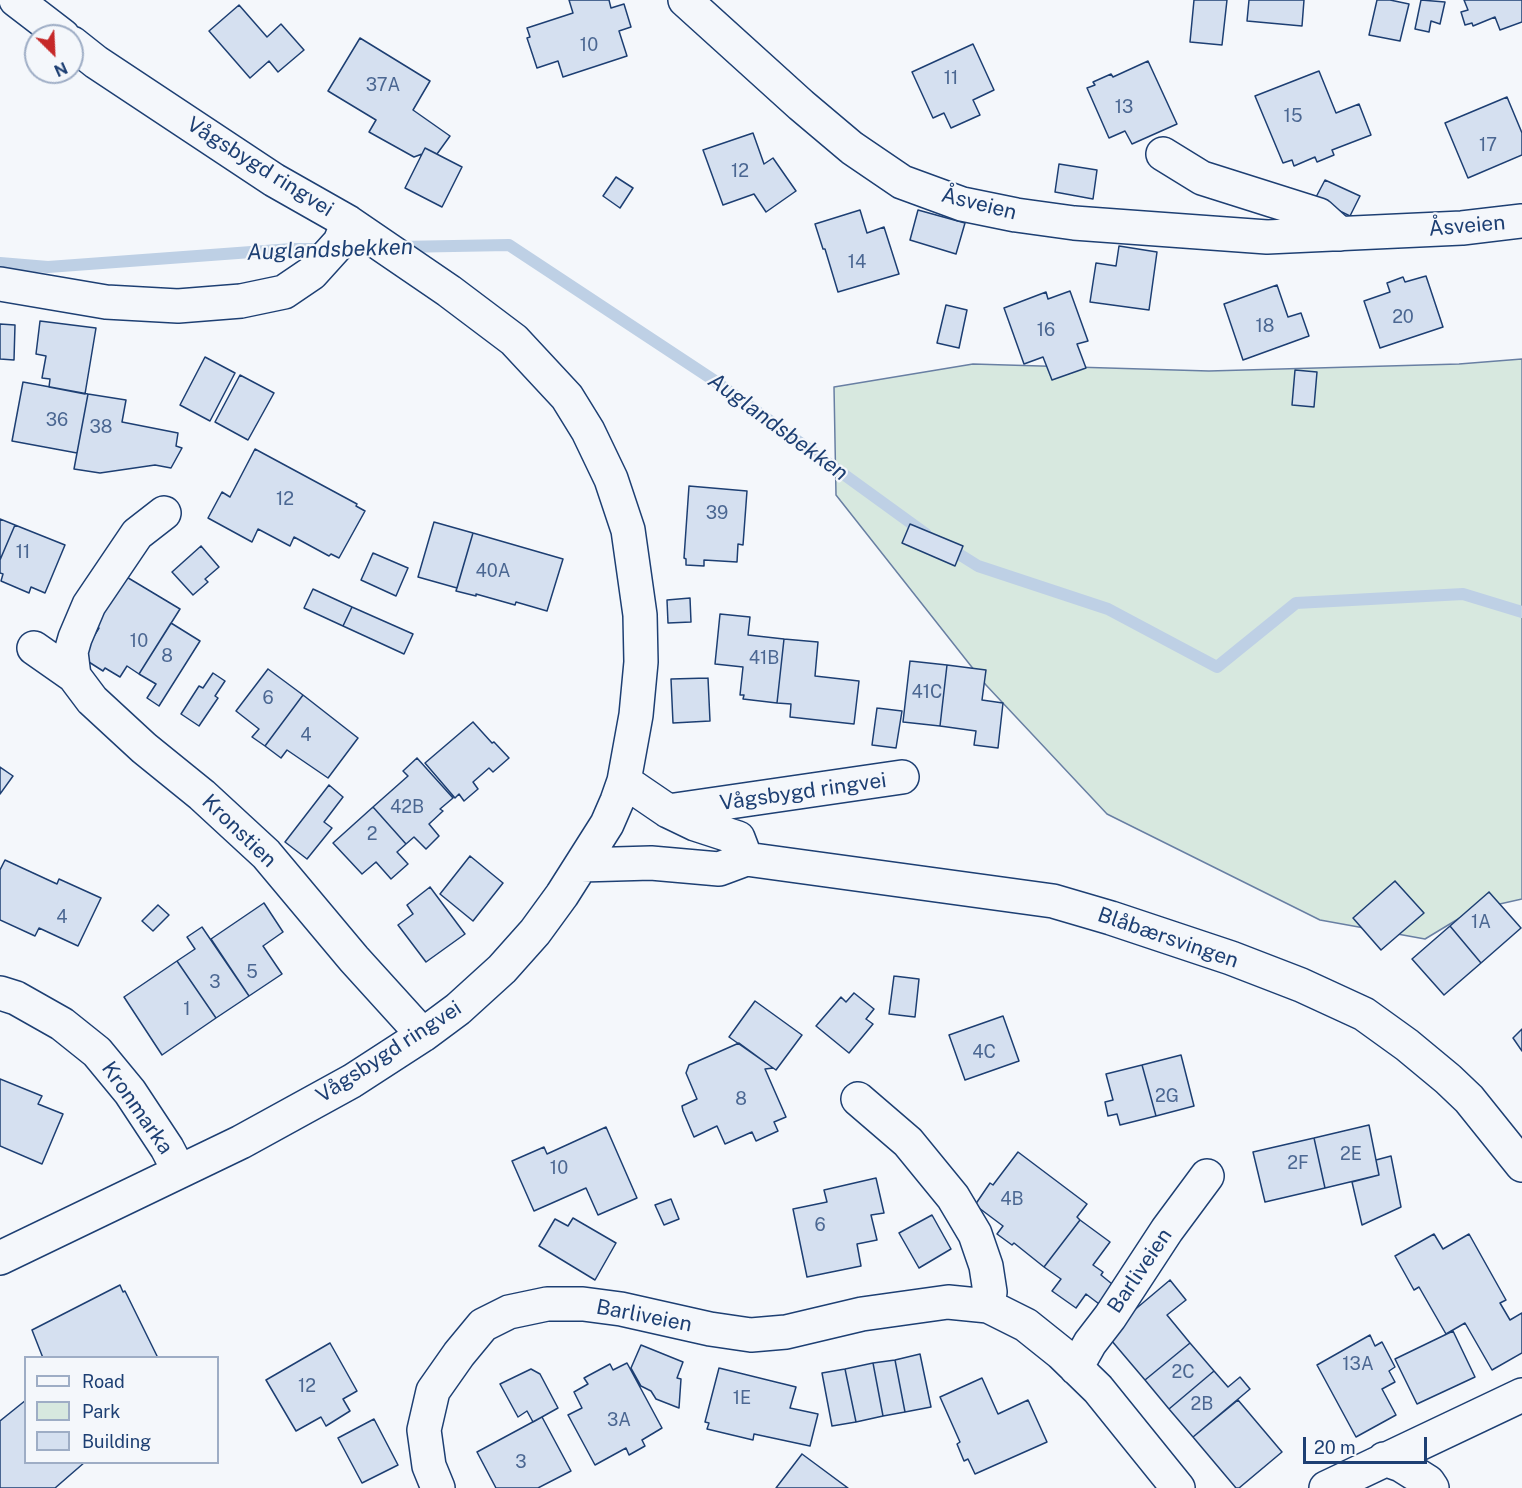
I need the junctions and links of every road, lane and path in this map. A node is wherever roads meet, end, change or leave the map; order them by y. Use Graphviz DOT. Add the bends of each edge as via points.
graph roads {
  1 [pos="16,0"];
  2 [pos="685,0"];
  3 [pos="47,24"];
  4 [pos="84,52"];
  5 [pos="1163,154"];
  6 [pos="1522,221"];
  7 [pos="348,222"];
  8 [pos="1340,234"];
  9 [pos="0,284"];
  10 [pos="164,513"];
  11 [pos="34,648"];
  12 [pos="74,676"];
  13 [pos="902,777"];
  14 [pos="624,781"];
  15 [pos="668,812"];
  16 [pos="746,859"];
  17 [pos="581,865"];
  18 [pos="0,993"];
  19 [pos="423,1035"];
  20 [pos="858,1099"];
  21 [pos="1522,1165"];
  22 [pos="179,1171"];
  23 [pos="1207,1176"];
  24 [pos="0,1258"];
  25 [pos="988,1306"];
  26 [pos="1076,1368"];
  27 [pos="1522,1395"];
  28 [pos="1384,1459"];
  29 [pos="438,1488"];
  30 [pos="1178,1488"];
  31 [pos="1326,1488"];
  32 [pos="1432,1488"];
  1 -- 3 [label="street"];
  2 -- 8 [label="street, Åsveien" via="852,148 902,182 962,204 1074,223 1267,237"];
  4 -- 7 [label="street, Vågsbygd ringvei" via="274,180"];
  5 -- 8 [label="street" via="1202,178 1319,215"];
  6 -- 8 [label="street, Åsveien"];
  7 -- 9 [label="street" via="340,242 312,273 284,292 241,301 178,306 106,302"];
  7 -- 14 [label="street, Vågsbygd ringvei" via="514,340 567,397 588,431 628,530 640,615 636,715"];
  10 -- 12 [label="street" via="137,534 89,605 73,645"];
  11 -- 12 [label="street, Kronstien"];
  12 -- 19 [label="street, Kronstien" via="92,700 266,854"];
  13 -- 15 [label="street, Vågsbygd ringvei"];
  14 -- 15 [label="street"];
  14 -- 17 [label="street, Vågsbygd ringvei" via="607,824"];
  15 -- 16 [label="street" via="738,838"];
  16 -- 17 [label="street, Blåbærsvingen" via="719,869 651,863"];
  16 -- 21 [label="street, Blåbærsvingen" via="1053,901 1122,921 1302,985 1364,1014 1407,1045 1469,1099"];
  17 -- 19 [label="street, Vågsbygd ringvei" via="549,914 502,969"];
  18 -- 22 [label="street, Kronmarka" via="62,1024 97,1052 130,1092"];
  19 -- 22 [label="street, Vågsbygd ringvei" via="352,1081"];
  20 -- 25 [label="street" via="908,1143 952,1197 975,1234 986,1266"];
  22 -- 24 [label="street, Vågsbygd ringvei"];
  23 -- 26 [label="street, Barliveien"];
  25 -- 26 [label="street, Barliveien" via="1026,1325"];
  25 -- 29 [label="street, Barliveien" via="948,1302 751,1335 584,1304 509,1312 483,1326 433,1391 424,1430 429,1466"];
  26 -- 30 [label="street, Barliveien" via="1098,1389"];
  27 -- 28 [label="street"];
  28 -- 31 [label="street"];
  28 -- 32 [label="street" via="1401,1465"];
}
